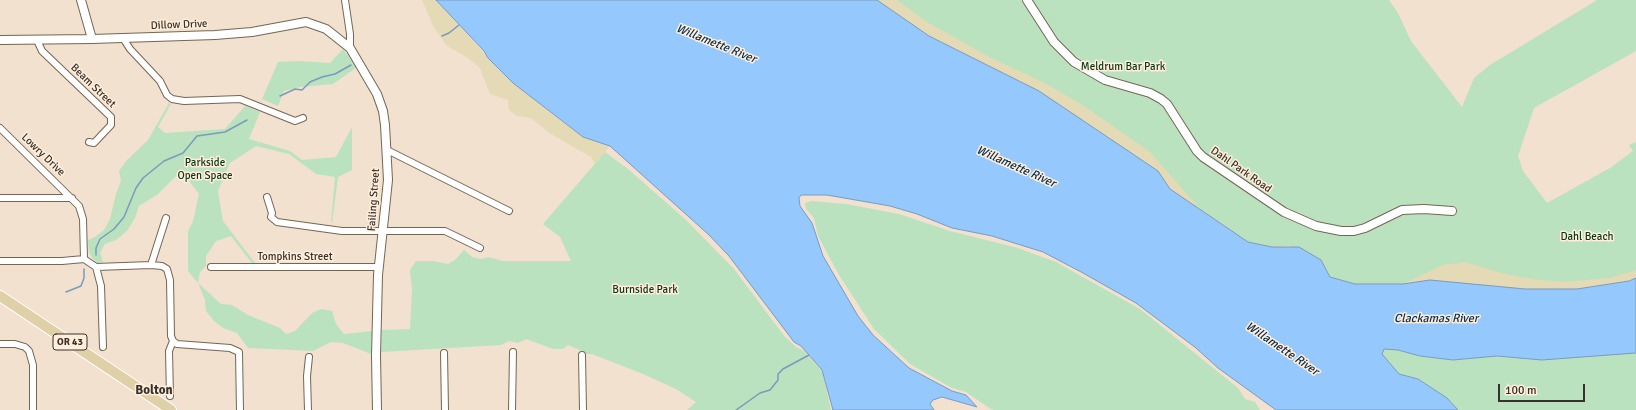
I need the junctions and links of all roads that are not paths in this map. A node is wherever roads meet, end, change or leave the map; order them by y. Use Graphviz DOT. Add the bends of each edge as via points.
graph roads {
  1 [pos="81,0"];
  2 [pos="345,0"];
  3 [pos="1027,0"];
  4 [pos="123,38"];
  5 [pos="92,39"];
  6 [pos="0,40"];
  7 [pos="38,40"];
  8 [pos="350,48"];
  9 [pos="303,118"];
  10 [pos="0,128"];
  11 [pos="89,142"];
  12 [pos="386,150"];
  13 [pos="267,197"];
  14 [pos="0,198"];
  15 [pos="72,198"];
  16 [pos="509,211"];
  17 [pos="1452,211"];
  18 [pos="166,218"];
  19 [pos="383,230"];
  20 [pos="480,248"];
  21 [pos="84,258"];
  22 [pos="0,261"];
  23 [pos="151,265"];
  24 [pos="96,267"];
  25 [pos="211,267"];
  26 [pos="378,268"];
  27 [pos="0,296"];
  28 [pos="173,342"];
  29 [pos="0,344"];
  30 [pos="103,347"];
  31 [pos="513,352"];
  32 [pos="444,353"];
  33 [pos="582,355"];
  34 [pos="309,357"];
  35 [pos="170,396"];
  36 [pos="33,410"];
  37 [pos="170,410"];
  38 [pos="240,410"];
  39 [pos="308,410"];
  40 [pos="377,410"];
  41 [pos="445,410"];
  42 [pos="512,410"];
  43 [pos="583,410"];
  1 -- 5 [label="street"];
  2 -- 8 [label="street, Failing Street"];
  3 -- 17 [label="street, Dahl Park Road" via="1054,42 1074,62 1104,80 1150,93 1161,99 1203,157 1284,212 1316,226 1354,231 1402,210 1424,208"];
  4 -- 5 [label="street, Dillow Drive"];
  4 -- 8 [label="street, Dillow Drive" via="228,34 306,22 315,23 326,29"];
  4 -- 9 [label="street" via="130,49 160,80 167,95 172,99 240,99 295,121"];
  5 -- 7 [label="street, Dillow Drive"];
  6 -- 7 [label="street, Dillow Drive"];
  7 -- 11 [label="street, Beam Street" via="42,51 111,117 111,125 94,143"];
  8 -- 12 [label="street, Failing Street" via="380,100"];
  10 -- 15 [label="street, Lowry Drive"];
  12 -- 16 [label="street"];
  12 -- 19 [label="street, Failing Street" via="388,185"];
  13 -- 19 [label="street" via="272,213 275,213 280,221 288,224 342,231"];
  14 -- 15 [label="street"];
  15 -- 21 [label="street, Lowry Drive" via="79,206 83,219"];
  18 -- 23 [label="street"];
  19 -- 20 [label="street" via="445,231"];
  19 -- 26 [label="street, Failing Street"];
  21 -- 22 [label="street" via="62,262"];
  21 -- 24 [label="street"];
  23 -- 24 [label="street"];
  23 -- 28 [label="street" via="167,269 170,280"];
  24 -- 30 [label="street" via="101,286"];
  25 -- 26 [label="street, Tompkins Street"];
  26 -- 40 [label="street, Failing Street"];
  27 -- 37 [label="main road, OR 43"];
  28 -- 35 [label="street" via="169,350"];
  28 -- 38 [label="street" via="230,348 239,352"];
  29 -- 36 [label="street" via="15,344 29,351 33,365"];
  31 -- 42 [label="street"];
  32 -- 41 [label="street"];
  33 -- 43 [label="street"];
  34 -- 39 [label="street"];
}
